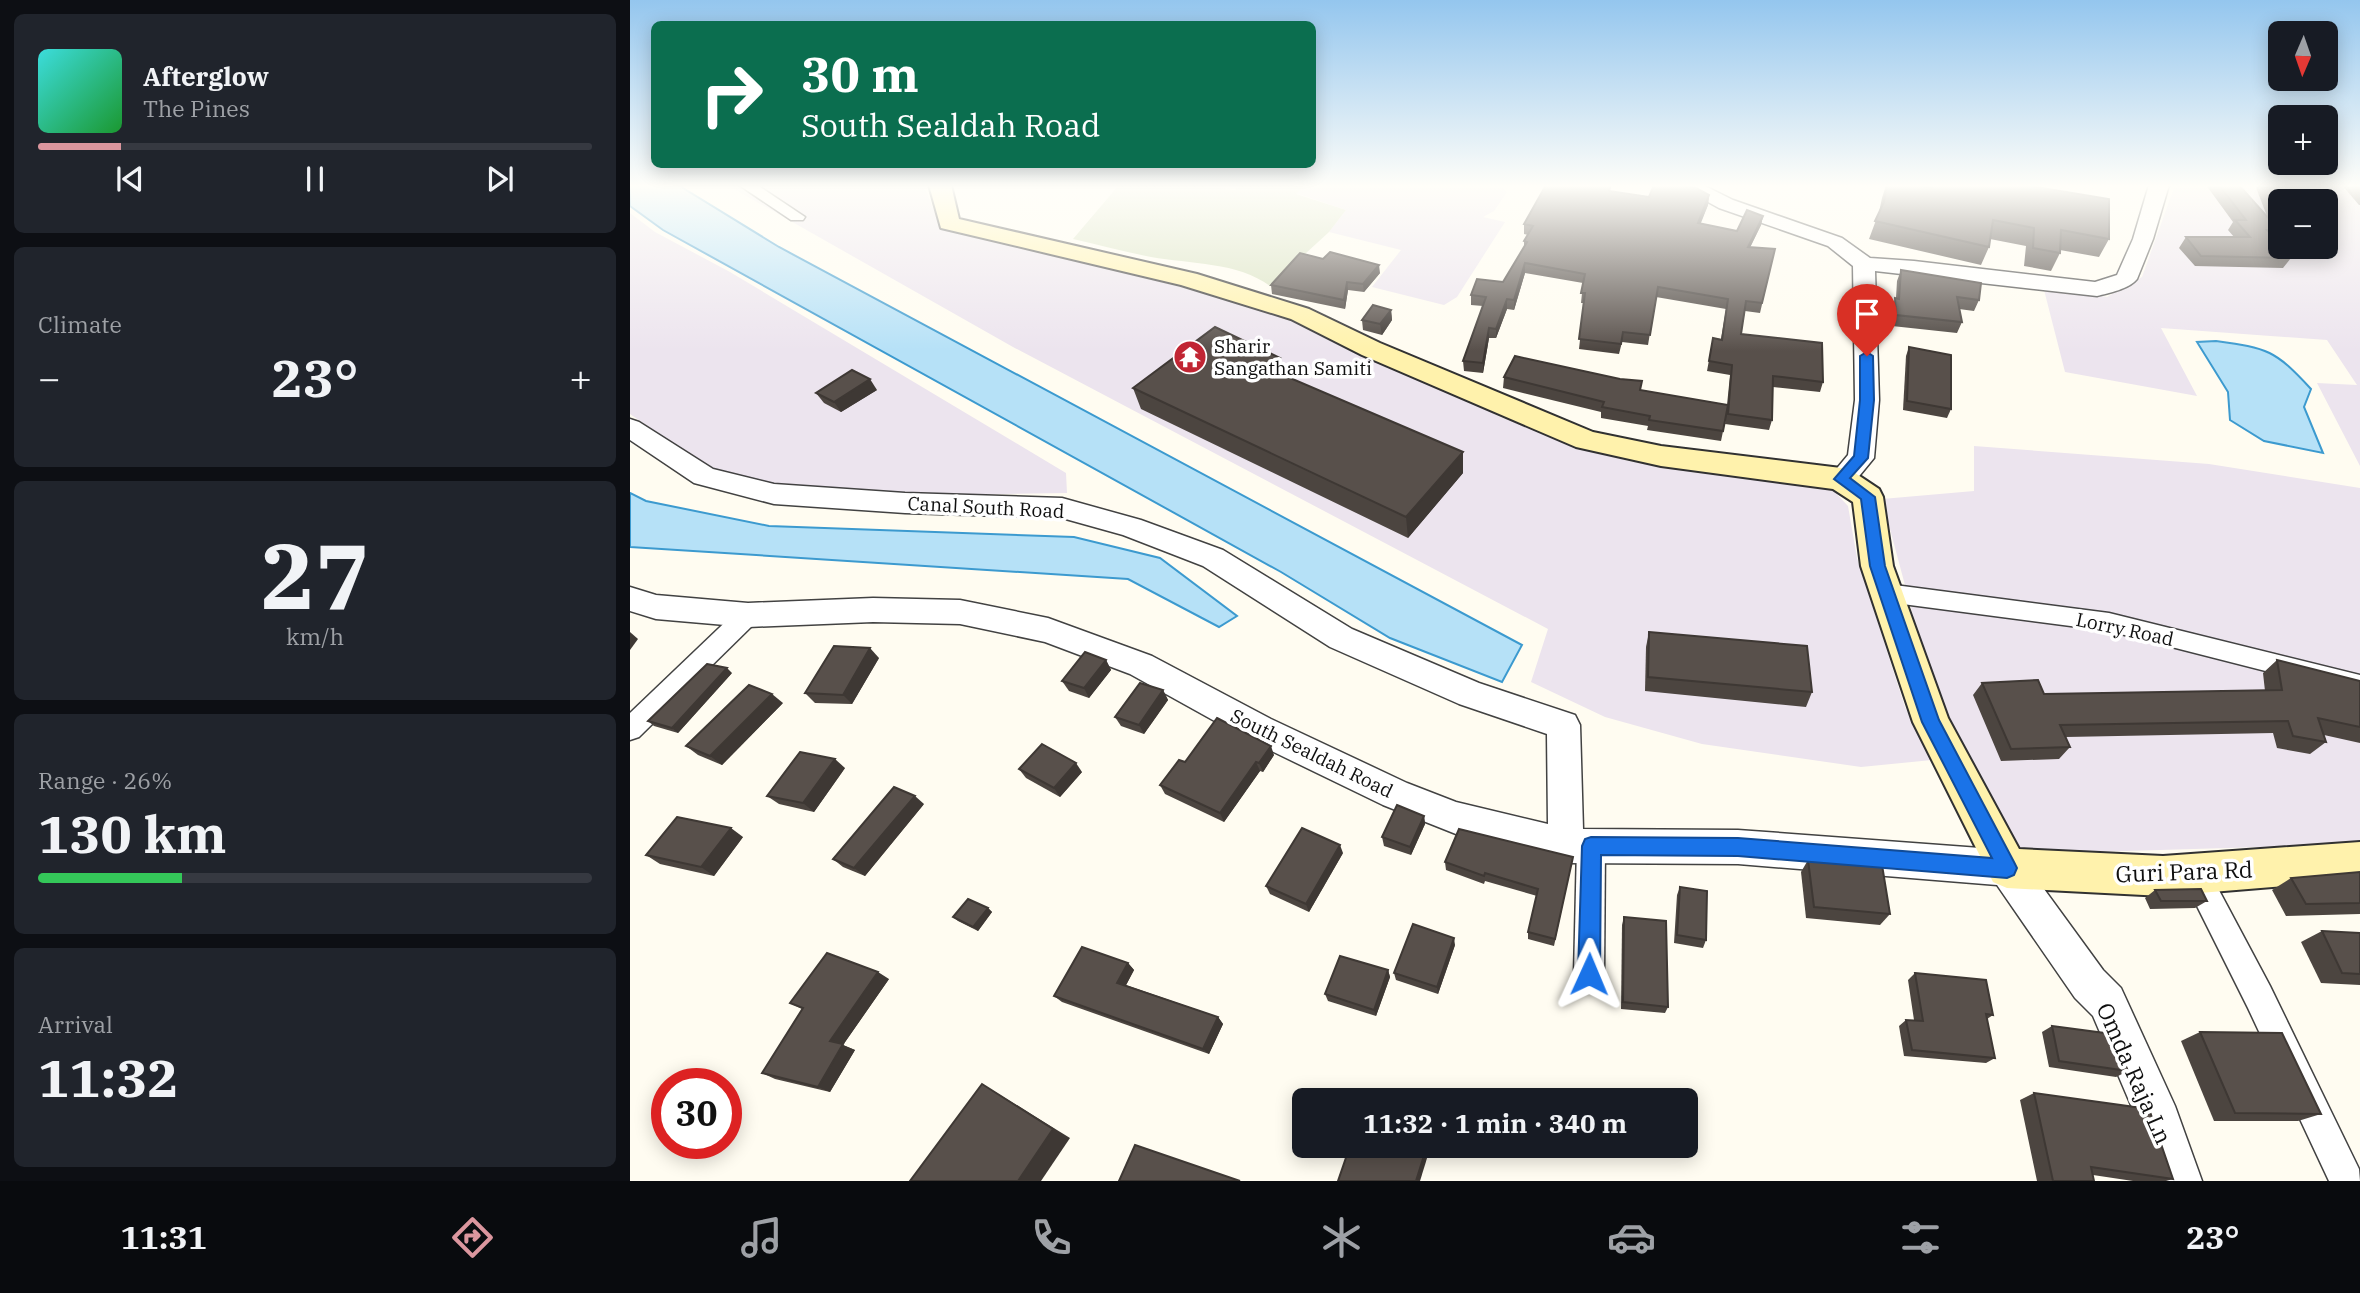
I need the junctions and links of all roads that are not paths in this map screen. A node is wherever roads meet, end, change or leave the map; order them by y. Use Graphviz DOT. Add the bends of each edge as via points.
graph roads {
  1 [pos="1022,240"];
  2 [pos="1830,240"];
  3 [pos="2143,240"];
  4 [pos="1864,264"];
  5 [pos="630,428"];
  6 [pos="1841,479"];
  7 [pos="1887,593"];
  8 [pos="630,599"];
  9 [pos="748,615"];
  10 [pos="2360,685"];
  11 [pos="630,729"];
  12 [pos="1579,846"];
  13 [pos="2360,861"];
  14 [pos="2007,868"];
  15 [pos="2195,874"];
  16 [pos="1589,974"];
  17 [pos="2180,1181"];
  18 [pos="2347,1181"];
  1 -- 6 [label="main road" via="1188,279 1300,314 1371,349 1587,440 1661,457"];
  2 -- 4 [label="street"];
  3 -- 4 [label="street" via="2126,279 2097,289"];
  4 -- 6 [label="street" via="1867,400 1861,458"];
  5 -- 12 [label="street, Canal South Road" via="704,476 774,494 1062,508 1131,527 1213,558 1341,638 1470,694 1563,725"];
  6 -- 7 [label="main road" via="1868,497 1877,566"];
  7 -- 10 [label="street, Lorry Road" via="2109,622"];
  7 -- 14 [label="main road" via="1931,722"];
  8 -- 9 [label="street, South Sealdah Road" via="656,607"];
  9 -- 11 [label="street"];
  9 -- 12 [label="street, South Sealdah Road" via="960,612 1048,630 1141,665 1259,729 1395,794 1456,818"];
  12 -- 14 [label="street, South Sealdah Road" via="1738,847"];
  12 -- 16 [label="street"];
  13 -- 15 [label="main road, Guri Para Rd"];
  14 -- 15 [label="main road, Guri Para Rd"];
  14 -- 17 [label="street, Omda Raja Ln" via="2089,984 2107,1002 2160,1121"];
  15 -- 18 [label="street"];
}
